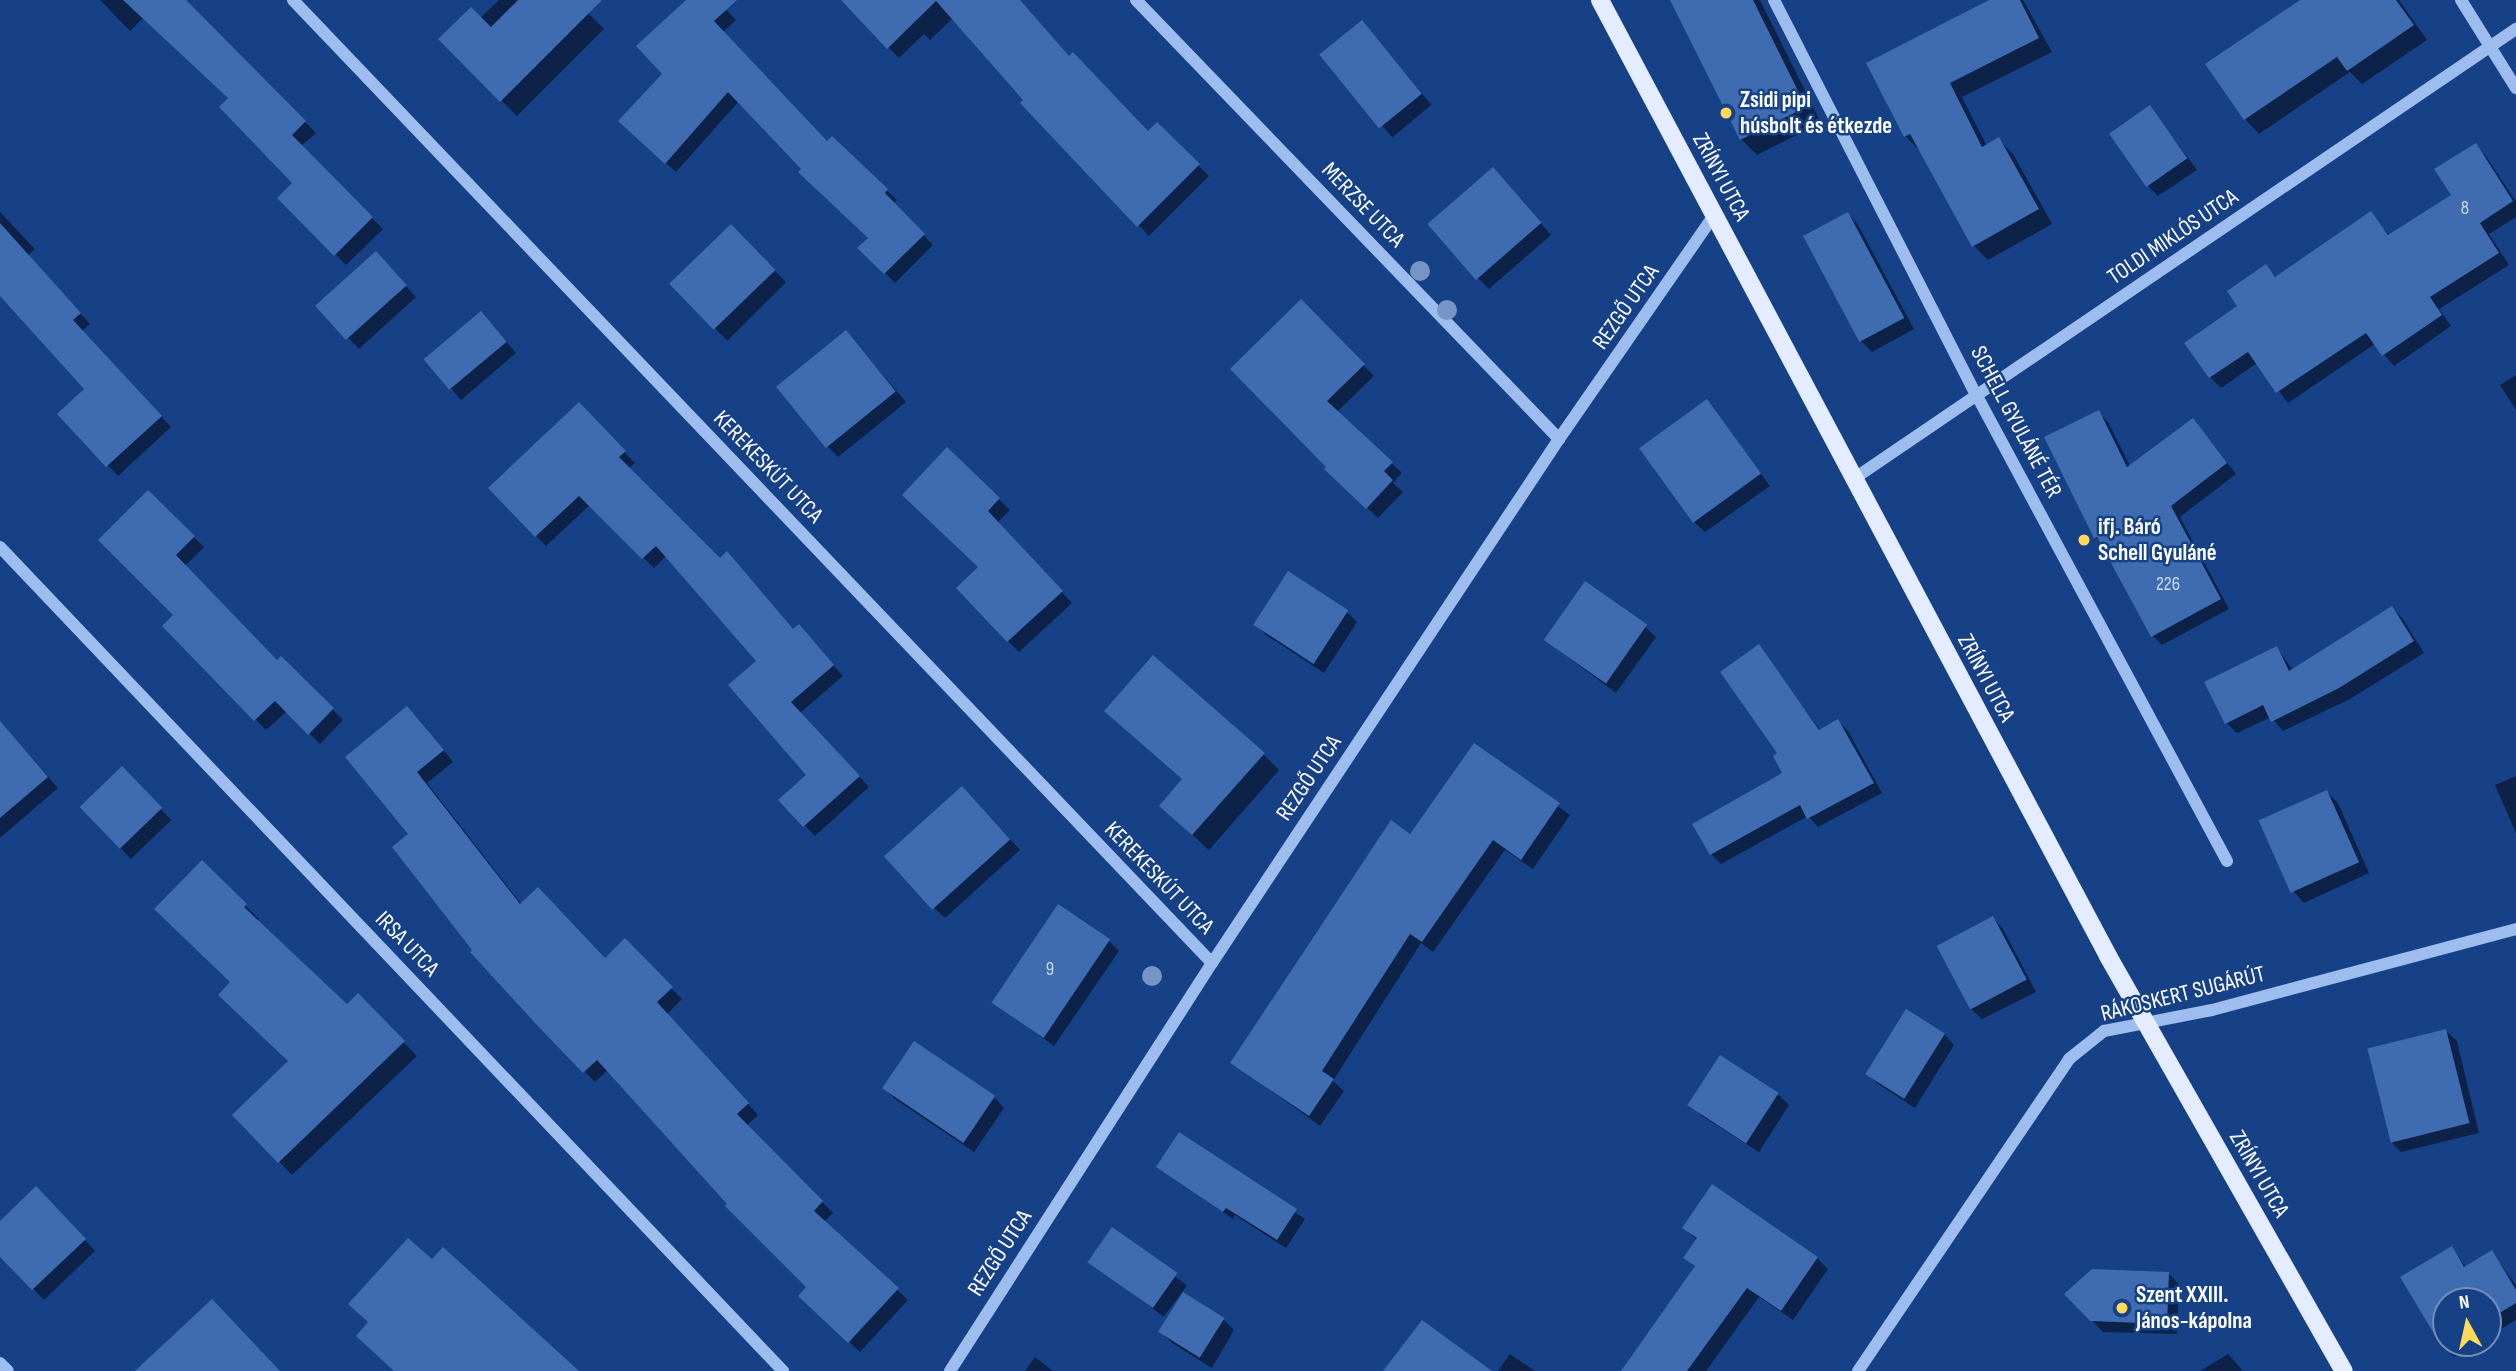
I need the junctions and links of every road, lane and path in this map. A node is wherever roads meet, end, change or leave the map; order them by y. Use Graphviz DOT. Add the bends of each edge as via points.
graph roads {
  1 [pos="293,0"];
  2 [pos="1136,0"];
  3 [pos="1600,0"];
  4 [pos="1774,0"];
  5 [pos="2462,0"];
  6 [pos="2516,29"];
  7 [pos="2490,46"];
  8 [pos="2516,88"];
  9 [pos="1714,215"];
  10 [pos="1977,396"];
  11 [pos="1559,439"];
  12 [pos="1852,480"];
  13 [pos="0,547"];
  14 [pos="2227,861"];
  15 [pos="2516,929"];
  16 [pos="1212,963"];
  17 [pos="2145,1024"];
  18 [pos="0,1363"];
  19 [pos="8,1371"];
  20 [pos="783,1371"];
  21 [pos="950,1371"];
  22 [pos="1858,1371"];
  23 [pos="2344,1371"];
  1 -- 16 [label="street, KEREKESKÚT UTCA"];
  2 -- 11 [label="street, MERZSE UTCA"];
  3 -- 9 [label="main road, ZRÍNYI UTCA"];
  4 -- 10 [label="street, SCHELL GYULÁNÉ TÉR"];
  5 -- 7 [label="street"];
  6 -- 7 [label="street, TOLDI MIKLÓS UTCA"];
  7 -- 8 [label="street"];
  7 -- 10 [label="street, TOLDI MIKLÓS UTCA"];
  9 -- 11 [label="street, REZGŐ UTCA"];
  9 -- 12 [label="main road, ZRÍNYI UTCA"];
  10 -- 12 [label="street, TOLDI MIKLÓS UTCA"];
  10 -- 14 [label="street, SCHELL GYULÁNÉ TÉR"];
  11 -- 16 [label="street, REZGŐ UTCA"];
  12 -- 17 [label="main road, ZRÍNYI UTCA"];
  13 -- 20 [label="street, IRSA UTCA"];
  15 -- 17 [label="street, RÁKOSKERT SUGÁRÚT"];
  16 -- 21 [label="street, REZGŐ UTCA"];
  17 -- 22 [label="street, RÁKOSKERT SUGÁRÚT" via="2104,1031 2069,1059"];
  17 -- 23 [label="main road, ZRÍNYI UTCA"];
  18 -- 19 [label="street"];
}
